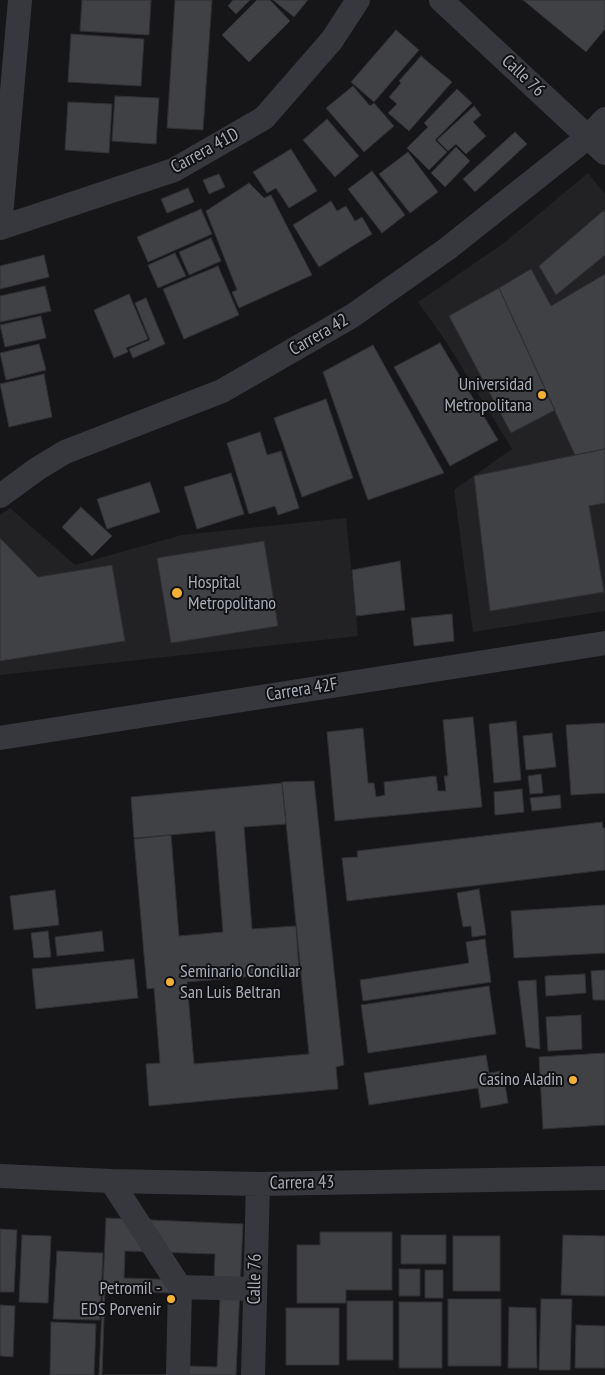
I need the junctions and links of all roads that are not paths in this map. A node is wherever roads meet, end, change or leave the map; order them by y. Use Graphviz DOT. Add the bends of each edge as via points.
graph roads {
  1 [pos="20,0"];
  2 [pos="358,0"];
  3 [pos="441,0"];
  4 [pos="605,120"];
  5 [pos="588,137"];
  6 [pos="605,154"];
  7 [pos="0,228"];
  8 [pos="0,496"];
  9 [pos="605,643"];
  10 [pos="0,738"];
  11 [pos="0,1176"];
  12 [pos="605,1178"];
  13 [pos="111,1181"];
  14 [pos="258,1184"];
  15 [pos="180,1287"];
  16 [pos="255,1289"];
  17 [pos="178,1375"];
  18 [pos="253,1375"];
  1 -- 7 [label="street"];
  2 -- 7 [label="street, Carrera 41D" via="332,40 264,118 174,170"];
  3 -- 5 [label="street, Calle 76"];
  4 -- 5 [label="street, Carrera 42"];
  5 -- 6 [label="street, Calle 76"];
  5 -- 8 [label="street, Carrera 42" via="447,249 352,316 222,391 65,452 36,468"];
  9 -- 10 [label="street, Carrera 42F"];
  11 -- 13 [label="street, Carrera 43"];
  12 -- 14 [label="street, Carrera 43"];
  13 -- 14 [label="street, Carrera 43"];
  13 -- 15 [label="street"];
  14 -- 16 [label="street, Calle 76"];
  15 -- 16 [label="street"];
  15 -- 17 [label="street"];
  16 -- 18 [label="street, Calle 76"];
}
